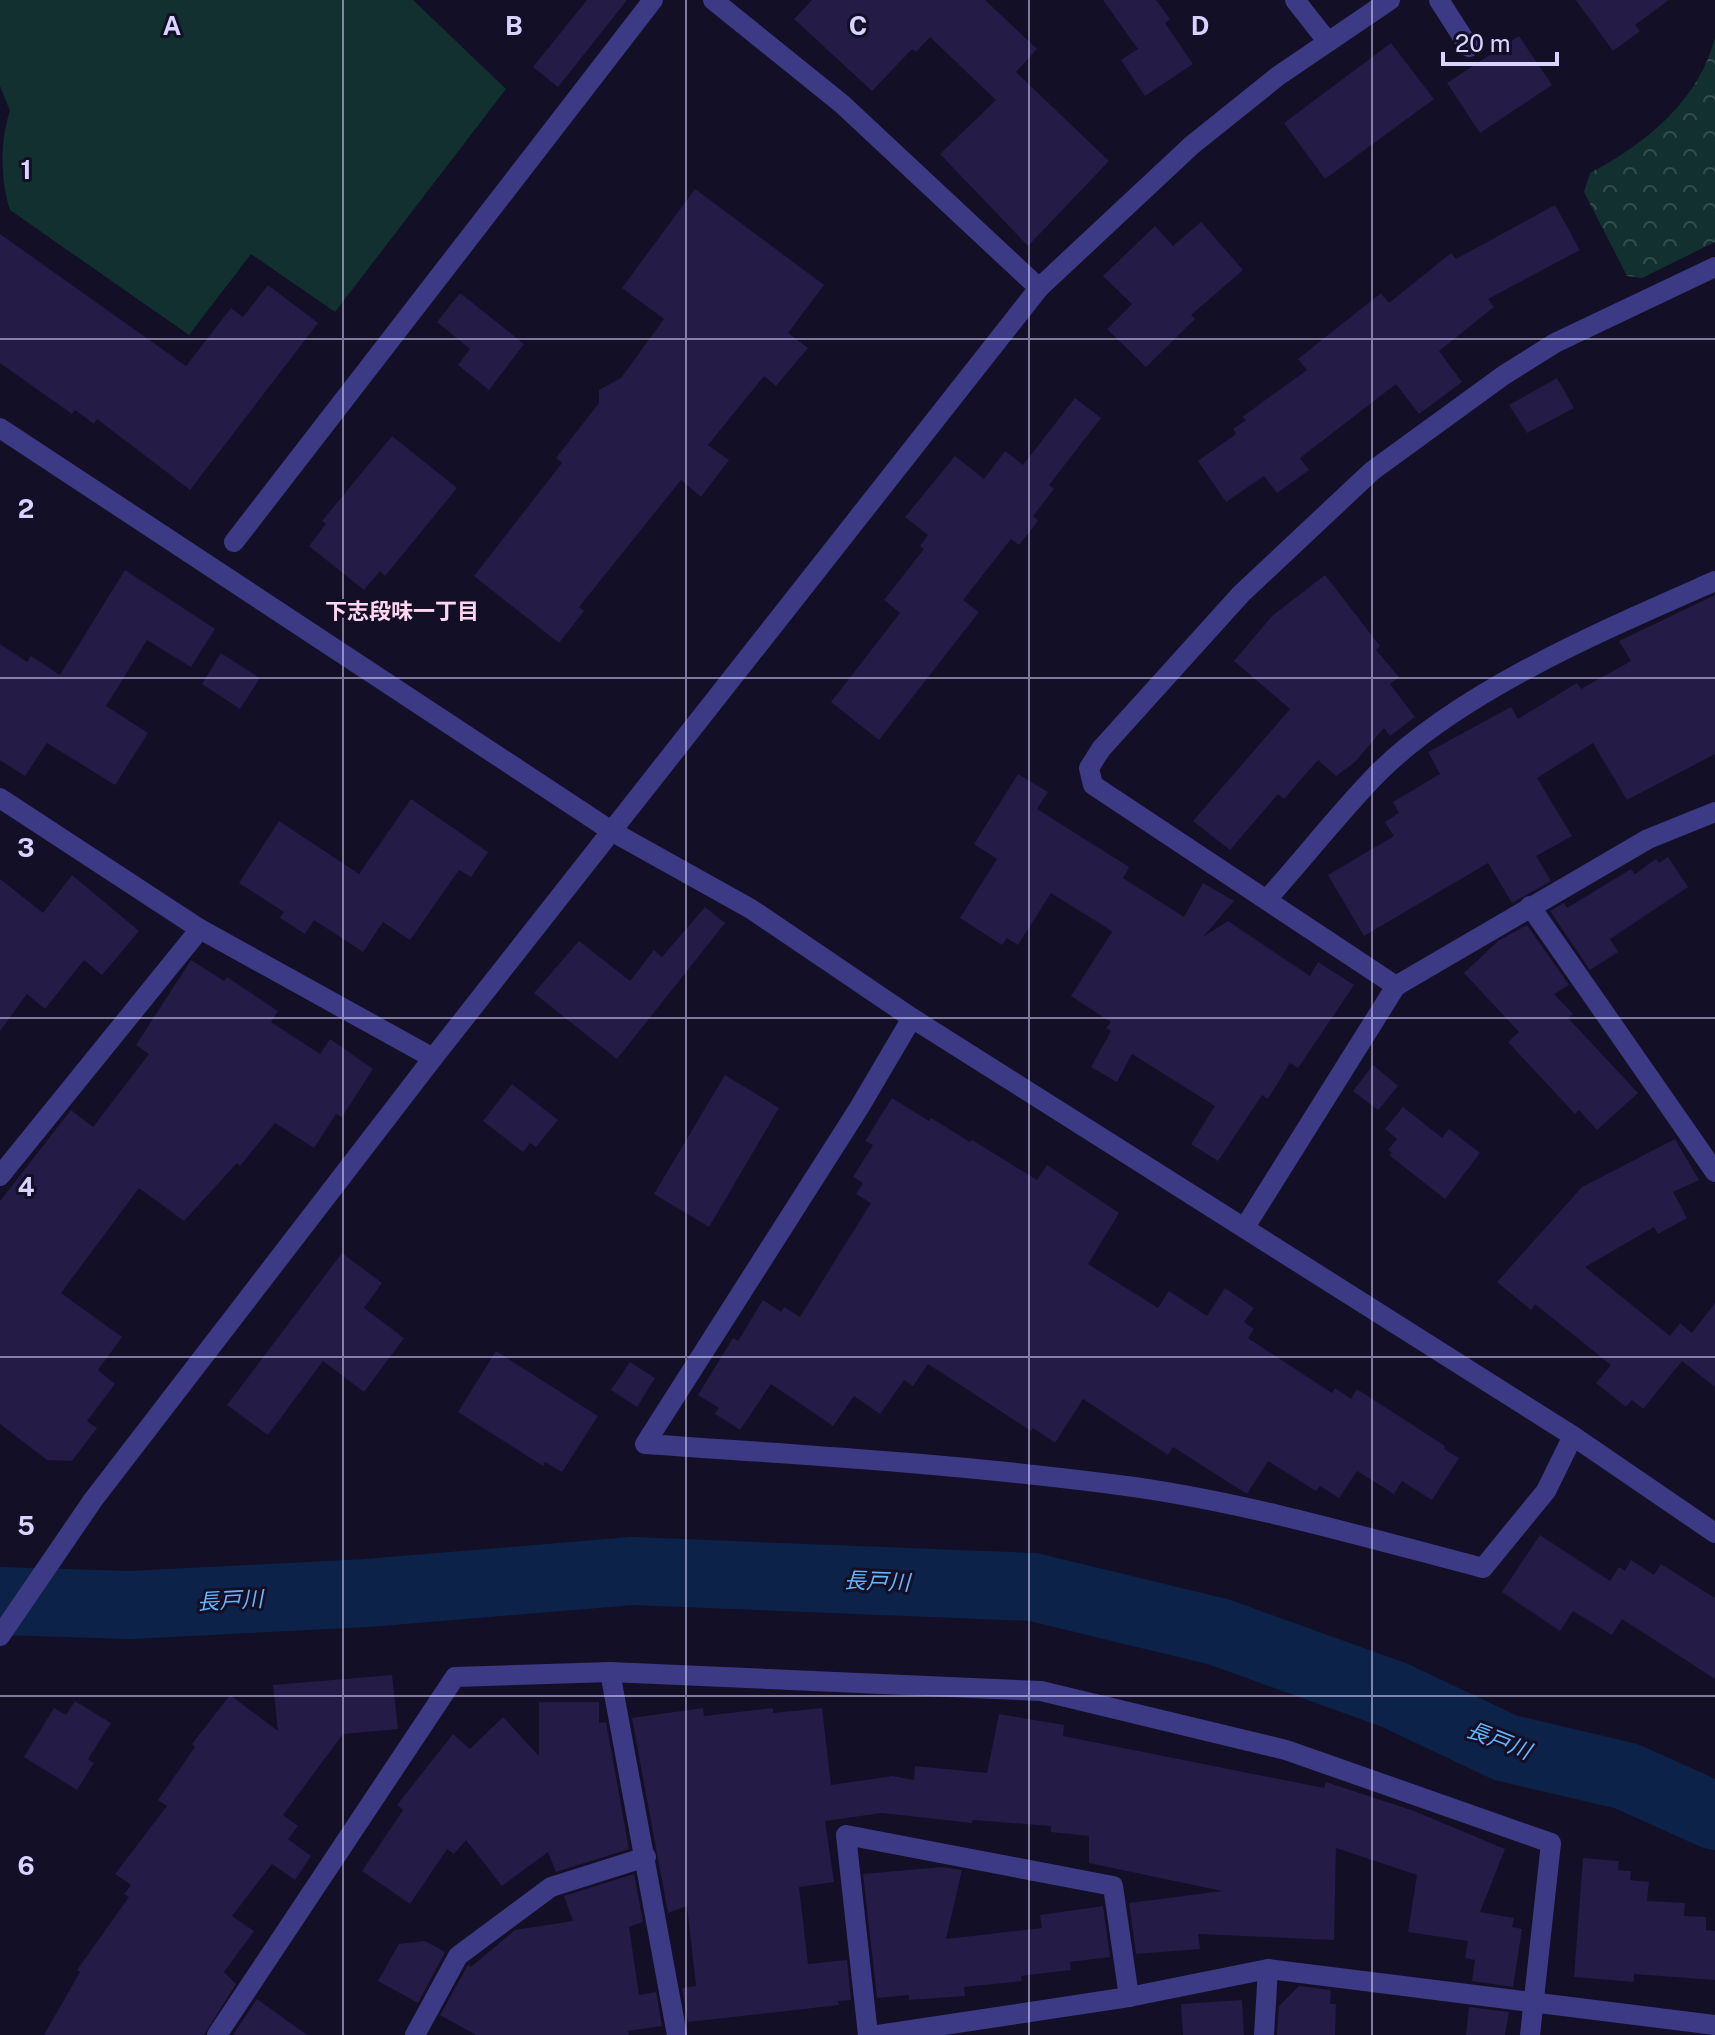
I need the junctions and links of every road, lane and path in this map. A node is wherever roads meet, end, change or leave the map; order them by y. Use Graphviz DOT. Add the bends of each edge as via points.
graph roads {
  1 [pos="653,0"];
  2 [pos="713,0"];
  3 [pos="1295,0"];
  4 [pos="1390,0"];
  5 [pos="1439,0"];
  6 [pos="1328,42"];
  7 [pos="1469,47"];
  8 [pos="1715,267"];
  9 [pos="1039,288"];
  10 [pos="0,428"];
  11 [pos="234,542"];
  12 [pos="1715,581"];
  13 [pos="0,798"];
  14 [pos="1715,812"];
  15 [pos="613,832"];
  16 [pos="1268,898"];
  17 [pos="1530,906"];
  18 [pos="200,929"];
  19 [pos="1396,986"];
  20 [pos="912,1018"];
  21 [pos="433,1058"];
  22 [pos="1715,1172"];
  23 [pos="0,1176"];
  24 [pos="1245,1227"];
  25 [pos="1573,1436"];
  26 [pos="1715,1533"];
  27 [pos="0,1636"];
  28 [pos="610,1672"];
  29 [pos="646,1857"];
  30 [pos="1268,1969"];
  31 [pos="1129,1997"];
  32 [pos="1534,2001"];
  33 [pos="1715,2025"];
  34 [pos="217,2035"];
  35 [pos="415,2035"];
  36 [pos="677,2035"];
  37 [pos="868,2035"];
  38 [pos="878,2035"];
  39 [pos="1264,2035"];
  40 [pos="1530,2035"];
  1 -- 11 [label="street"];
  2 -- 9 [label="street" via="842,104"];
  3 -- 6 [label="street"];
  4 -- 6 [label="street"];
  5 -- 7 [label="street"];
  6 -- 9 [label="street" via="1192,145"];
  8 -- 16 [label="street" via="1555,343 1372,471 1241,594 1101,749 1089,768 1093,785"];
  9 -- 15 [label="street"];
  10 -- 15 [label="street"];
  12 -- 16 [label="street" via="1614,625 1455,711 1378,773"];
  13 -- 18 [label="street"];
  14 -- 17 [label="street" via="1648,839"];
  15 -- 20 [label="street" via="751,909"];
  15 -- 21 [label="street"];
  16 -- 19 [label="street"];
  17 -- 19 [label="street"];
  17 -- 22 [label="street"];
  18 -- 21 [label="street"];
  18 -- 23 [label="street"];
  19 -- 24 [label="street"];
  20 -- 24 [label="street"];
  20 -- 25 [label="street" via="645,1444 900,1461 1136,1487 1270,1513 1483,1568 1546,1491"];
  21 -- 27 [label="street" via="93,1500"];
  24 -- 25 [label="street"];
  25 -- 26 [label="street"];
  28 -- 29 [label="street"];
  28 -- 32 [label="street" via="1041,1691 1286,1750 1551,1843"];
  28 -- 34 [label="street" via="455,1677"];
  29 -- 35 [label="street" via="551,1887 458,1956"];
  29 -- 36 [label="street"];
  30 -- 31 [label="street"];
  30 -- 32 [label="street"];
  30 -- 39 [label="street"];
  31 -- 37 [label="street" via="1113,1886 846,1835"];
  31 -- 38 [label="street"];
  32 -- 33 [label="street"];
  32 -- 40 [label="street"];
}
